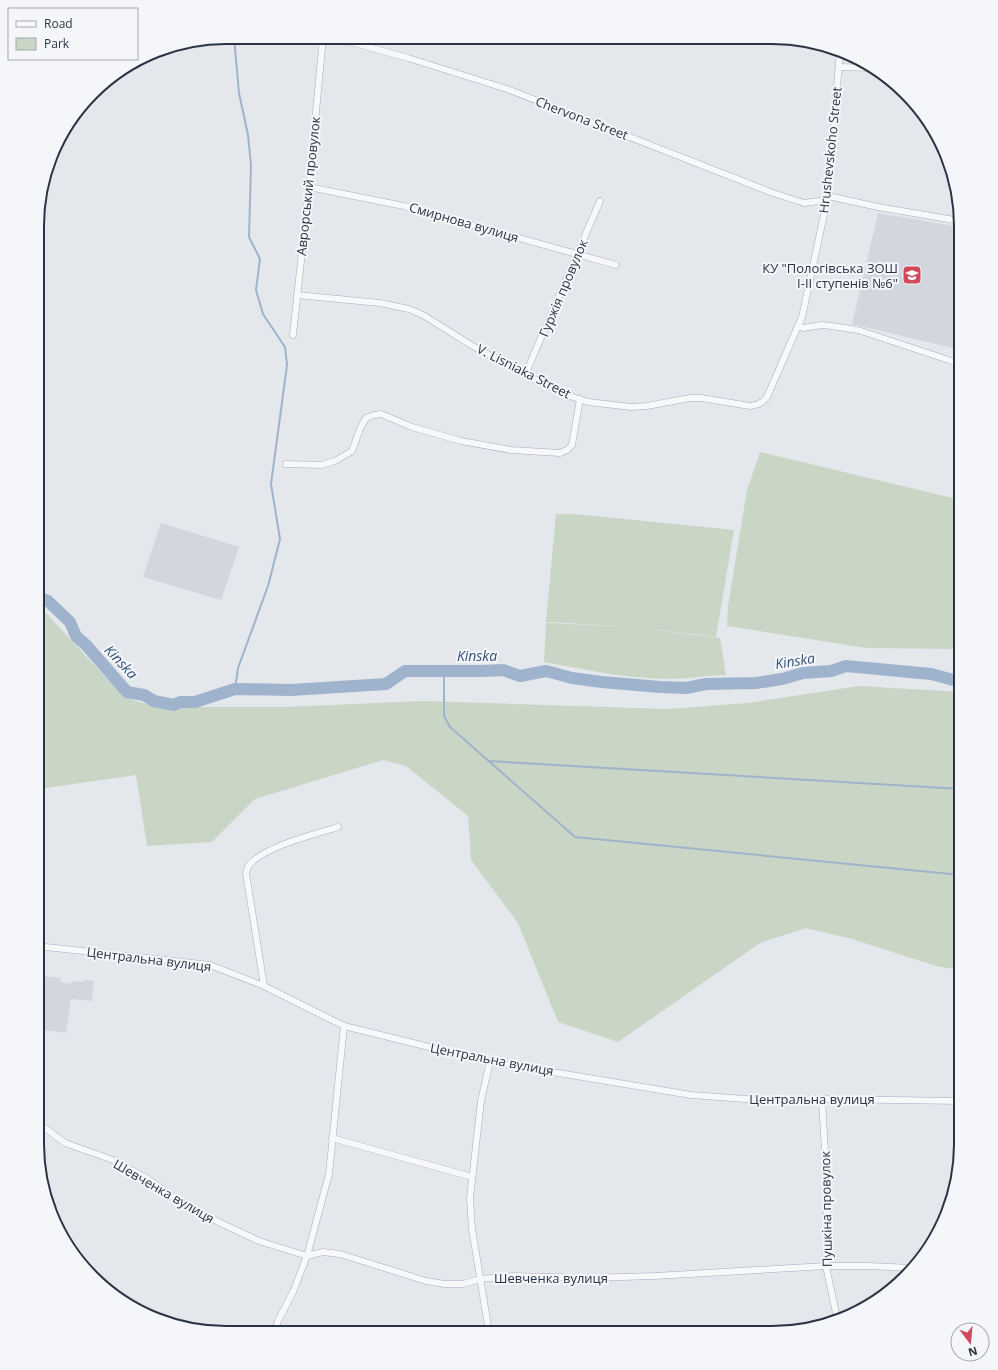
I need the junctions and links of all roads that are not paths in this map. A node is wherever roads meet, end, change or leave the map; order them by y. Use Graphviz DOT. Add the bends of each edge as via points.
graph roads {
  1 [pos="321,44"];
  2 [pos="358,44"];
  3 [pos="840,57"];
  4 [pos="839,67"];
  5 [pos="862,68"];
  6 [pos="309,187"];
  7 [pos="828,198"];
  8 [pos="600,201"];
  9 [pos="954,220"];
  10 [pos="577,254"];
  11 [pos="616,265"];
  12 [pos="297,295"];
  13 [pos="799,326"];
  14 [pos="293,335"];
  15 [pos="954,362"];
  16 [pos="526,376"];
  17 [pos="580,399"];
  18 [pos="758,405"];
  19 [pos="286,464"];
  20 [pos="338,827"];
  21 [pos="44,947"];
  22 [pos="264,986"];
  23 [pos="344,1026"];
  24 [pos="490,1062"];
  25 [pos="822,1099"];
  26 [pos="954,1101"];
  27 [pos="44,1127"];
  28 [pos="332,1138"];
  29 [pos="472,1177"];
  30 [pos="307,1256"];
  31 [pos="826,1266"];
  32 [pos="906,1268"];
  33 [pos="480,1279"];
  34 [pos="836,1314"];
  35 [pos="276,1326"];
  36 [pos="488,1326"];
  1 -- 6 [label="street, Аврорський провулок"];
  2 -- 7 [label="street, Chervona Street" via="507,88 791,200 810,203"];
  3 -- 4 [label="street, Hrushevskoho Street"];
  4 -- 5 [label="street"];
  4 -- 7 [label="street, Hrushevskoho Street"];
  6 -- 10 [label="street, Смирнова вулиця" via="404,206"];
  6 -- 12 [label="street, Аврорський провулок"];
  7 -- 9 [label="street, Chervona Street"];
  7 -- 13 [label="street, Hrushevskoho Street"];
  8 -- 10 [label="street, Гуржія провулок"];
  10 -- 11 [label="street, Смирнова вулиця"];
  10 -- 16 [label="street, Гуржія провулок"];
  12 -- 14 [label="street, Аврорський провулок"];
  12 -- 16 [label="street, V. Lisniaka Street" via="380,303 409,309"];
  13 -- 15 [label="street" via="803,328 826,325 858,330"];
  13 -- 18 [label="street, Hrushevskoho Street" via="767,397"];
  16 -- 17 [label="street, V. Lisniaka Street"];
  17 -- 18 [label="street, V. Lisniaka Street" via="631,407 690,398"];
  17 -- 19 [label="street" via="572,445 560,453 511,450 461,441 381,414 366,418 352,451 335,461 321,466"];
  20 -- 22 [label="street" via="264,853 247,867"];
  21 -- 22 [label="street, Центральна вулиця" via="210,965"];
  22 -- 23 [label="street, Центральна вулиця"];
  23 -- 24 [label="street, Центральна вулиця"];
  23 -- 28 [label="street"];
  24 -- 25 [label="street, Центральна вулиця" via="691,1095 759,1100"];
  24 -- 29 [label="street" via="481,1101"];
  25 -- 26 [label="street, Центральна вулиця"];
  25 -- 31 [label="street, Пушкіна провулок" via="826,1170"];
  27 -- 30 [label="street, Шевченка вулиця" via="65,1143 113,1160 148,1179 188,1208 259,1241"];
  28 -- 29 [label="street"];
  28 -- 30 [label="street" via="329,1174"];
  29 -- 33 [label="street" via="472,1229"];
  30 -- 33 [label="street, Шевченка вулиця" via="323,1252 340,1254 426,1282 463,1284"];
  30 -- 35 [label="street"];
  31 -- 32 [label="street, Шевченка вулиця"];
  31 -- 33 [label="street, Шевченка вулиця" via="655,1276 512,1276"];
  31 -- 34 [label="street, Пушкіна провулок"];
  33 -- 36 [label="street"];
}
